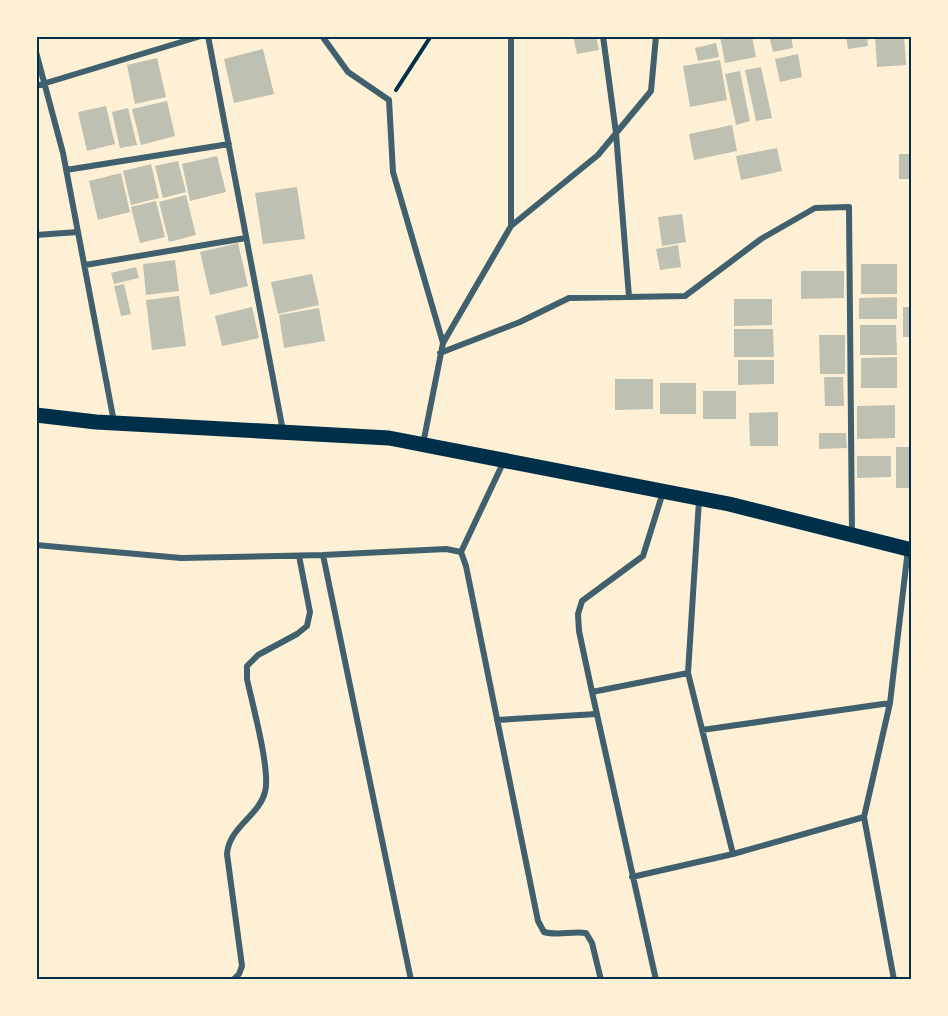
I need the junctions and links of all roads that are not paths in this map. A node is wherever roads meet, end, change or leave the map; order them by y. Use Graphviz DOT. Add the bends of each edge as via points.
graph roads {
  1 [pos="201,36"];
  2 [pos="208,36"];
  3 [pos="322,36"];
  4 [pos="511,36"];
  5 [pos="603,36"];
  6 [pos="656,36"];
  7 [pos="36,52"];
  8 [pos="44,82"];
  9 [pos="36,86"];
  10 [pos="616,133"];
  11 [pos="229,144"];
  12 [pos="66,170"];
  13 [pos="511,226"];
  14 [pos="78,232"];
  15 [pos="36,235"];
  16 [pos="246,238"];
  17 [pos="85,265"];
  18 [pos="629,297"];
  19 [pos="443,343"];
  20 [pos="440,353"];
  21 [pos="36,416"];
  22 [pos="114,422"];
  23 [pos="283,432"];
  24 [pos="423,444"];
  25 [pos="504,460"];
  26 [pos="663,491"];
  27 [pos="699,498"];
  28 [pos="852,535"];
  29 [pos="36,545"];
  30 [pos="910,550"];
  31 [pos="461,552"];
  32 [pos="323,555"];
  33 [pos="299,556"];
  34 [pos="688,673"];
  35 [pos="592,692"];
  36 [pos="890,703"];
  37 [pos="597,714"];
  38 [pos="497,720"];
  39 [pos="702,730"];
  40 [pos="864,818"];
  41 [pos="733,854"];
  42 [pos="633,877"];
  43 [pos="233,980"];
  44 [pos="411,980"];
  45 [pos="601,980"];
  46 [pos="656,980"];
  47 [pos="894,980"];
  1 -- 8 [label="street"];
  2 -- 11 [label="street"];
  3 -- 19 [label="street" via="348,72 389,100 393,172"];
  4 -- 13 [label="street"];
  5 -- 10 [label="street"];
  6 -- 10 [label="street" via="651,91"];
  7 -- 8 [label="street"];
  8 -- 9 [label="street"];
  8 -- 12 [label="street"];
  10 -- 13 [label="street" via="598,155"];
  10 -- 18 [label="street"];
  11 -- 12 [label="street"];
  11 -- 16 [label="street"];
  12 -- 14 [label="street"];
  13 -- 19 [label="street"];
  14 -- 15 [label="street"];
  14 -- 17 [label="street"];
  16 -- 17 [label="street"];
  16 -- 23 [label="street"];
  17 -- 22 [label="street"];
  18 -- 20 [label="street" via="569,298"];
  18 -- 28 [label="street" via="685,296 761,239 814,208 849,207"];
  19 -- 20 [label="street"];
  20 -- 24 [label="street"];
  21 -- 22 [label="main road"];
  22 -- 23 [label="main road"];
  23 -- 24 [label="main road" via="389,438"];
  24 -- 25 [label="main road"];
  25 -- 26 [label="main road"];
  25 -- 31 [label="street"];
  26 -- 27 [label="main road"];
  26 -- 35 [label="street" via="643,556 582,601 579,632"];
  27 -- 28 [label="main road"];
  27 -- 34 [label="street"];
  28 -- 30 [label="main road"];
  29 -- 33 [label="street" via="181,558"];
  30 -- 36 [label="street"];
  31 -- 32 [label="street" via="446,549"];
  31 -- 38 [label="street"];
  32 -- 33 [label="street"];
  32 -- 44 [label="street"];
  33 -- 43 [label="street" via="310,612 307,626 258,655 247,666 266,774 265,794 228,843 242,966"];
  34 -- 35 [label="street"];
  34 -- 39 [label="street"];
  35 -- 37 [label="street"];
  36 -- 39 [label="street"];
  36 -- 40 [label="street"];
  37 -- 38 [label="street"];
  37 -- 42 [label="street"];
  38 -- 45 [label="street" via="538,921 544,932 552,934 586,933"];
  39 -- 41 [label="street"];
  40 -- 41 [label="street"];
  40 -- 47 [label="street"];
  41 -- 42 [label="street"];
  42 -- 46 [label="street"];
}
